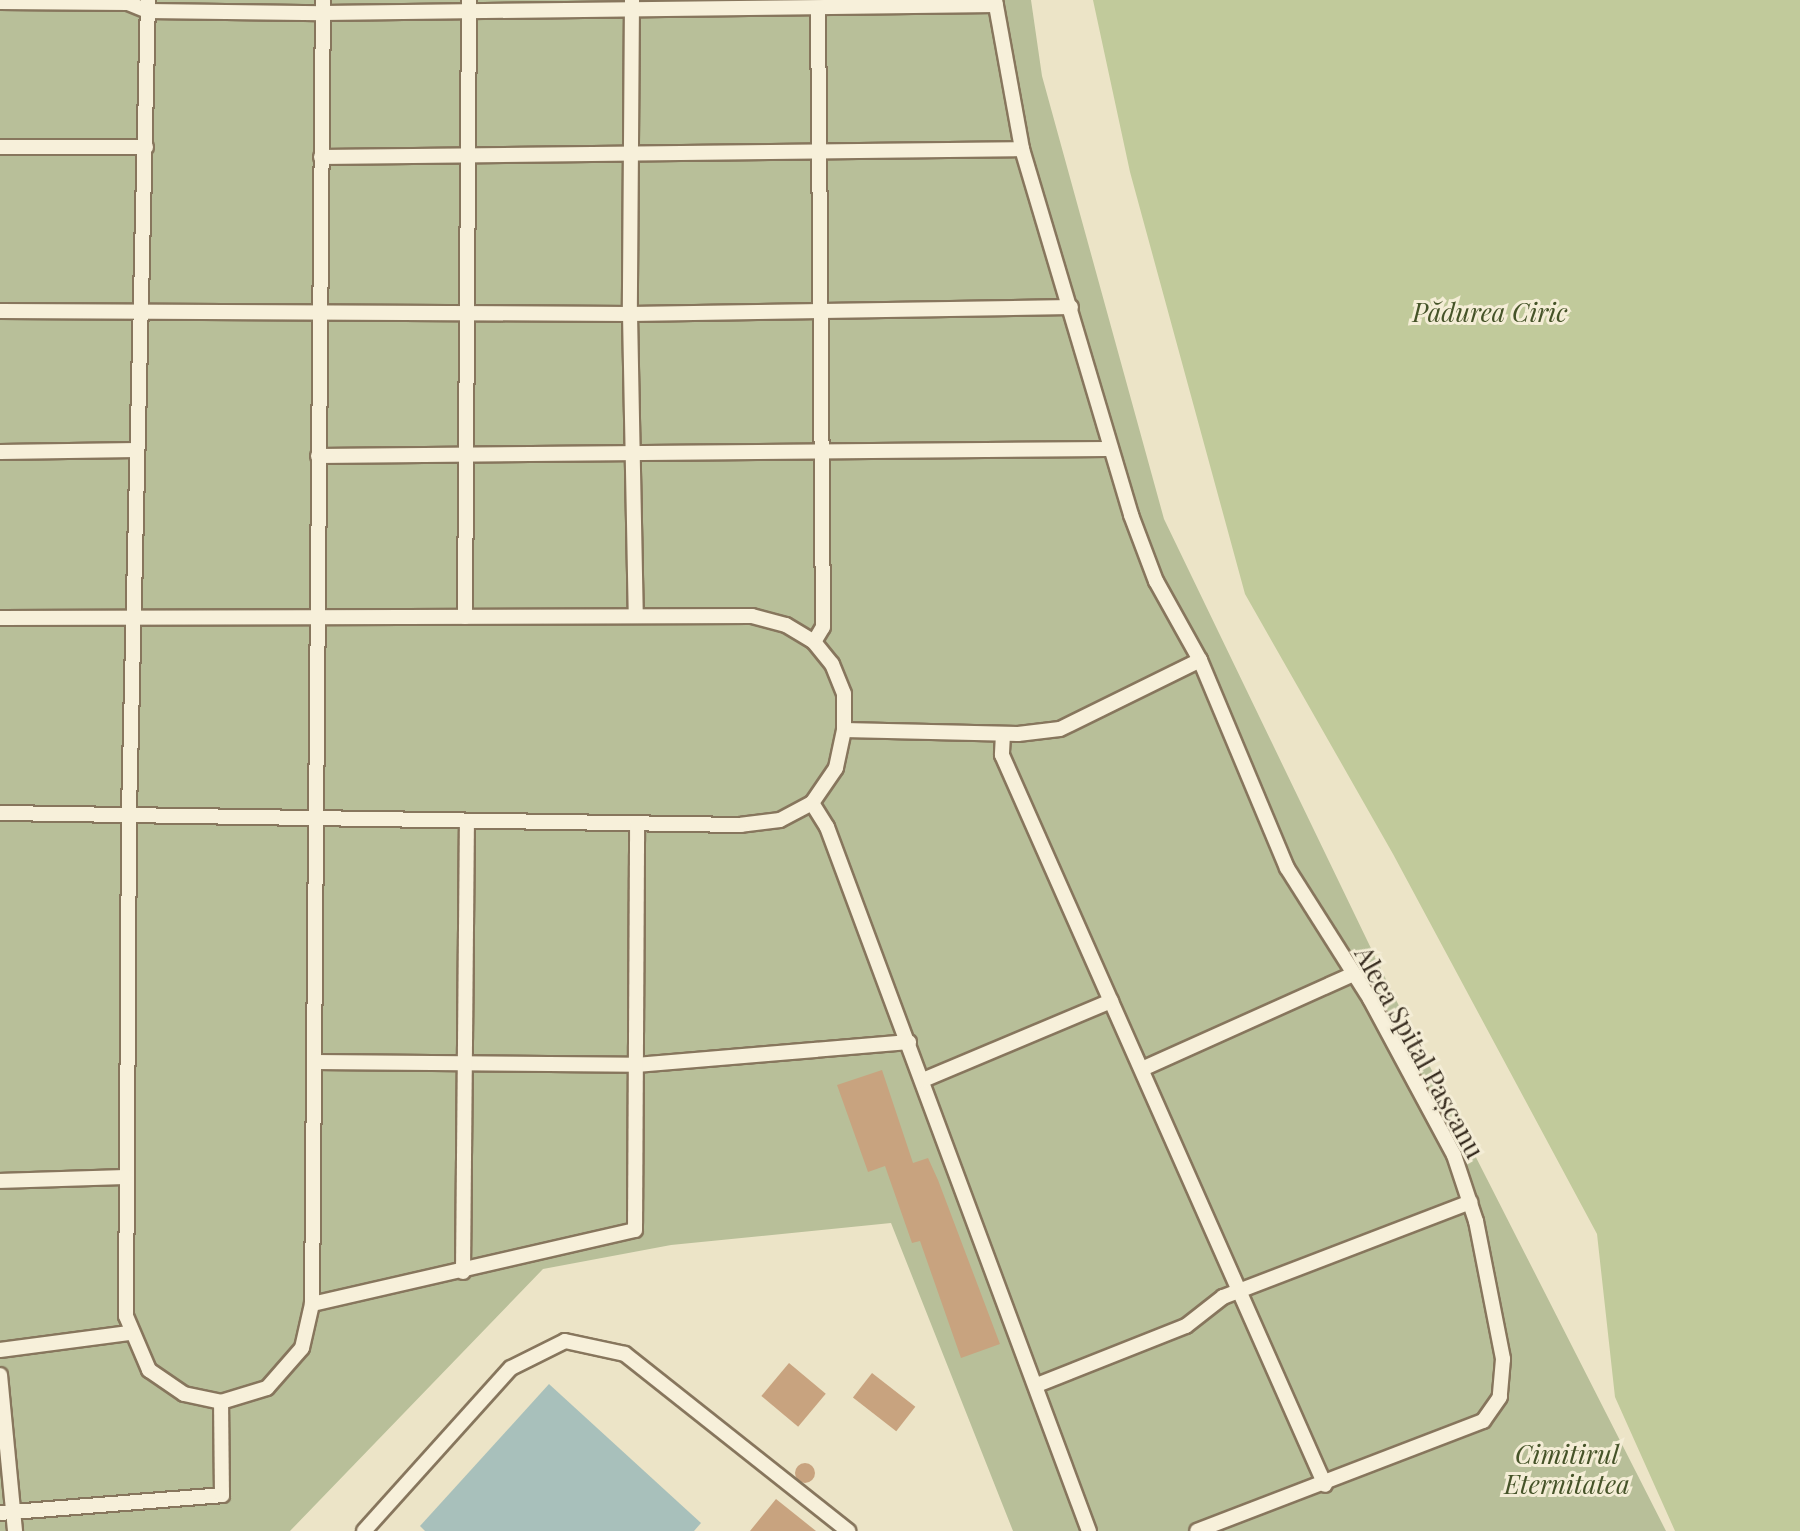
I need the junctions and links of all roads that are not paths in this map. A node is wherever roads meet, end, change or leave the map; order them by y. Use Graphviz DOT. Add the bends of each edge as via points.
graph roads {
  1 [pos="0,2"];
  2 [pos="996,3"];
  3 [pos="148,6"];
  4 [pos="469,6"];
  5 [pos="632,6"];
  6 [pos="323,7"];
  7 [pos="818,9"];
  8 [pos="0,147"];
  9 [pos="146,147"];
  10 [pos="1022,149"];
  11 [pos="820,154"];
  12 [pos="321,157"];
  13 [pos="466,157"];
  14 [pos="631,157"];
  15 [pos="1071,307"];
  16 [pos="0,311"];
  17 [pos="141,311"];
  18 [pos="821,312"];
  19 [pos="320,314"];
  20 [pos="466,314"];
  21 [pos="630,314"];
  22 [pos="1107,449"];
  23 [pos="137,450"];
  24 [pos="0,452"];
  25 [pos="824,452"];
  26 [pos="465,455"];
  27 [pos="632,455"];
  28 [pos="318,456"];
  29 [pos="636,616"];
  30 [pos="465,617"];
  31 [pos="0,618"];
  32 [pos="133,618"];
  33 [pos="316,618"];
  34 [pos="814,642"];
  35 [pos="1200,660"];
  36 [pos="844,730"];
  37 [pos="1003,734"];
  38 [pos="812,803"];
  39 [pos="0,813"];
  40 [pos="129,815"];
  41 [pos="314,820"];
  42 [pos="467,821"];
  43 [pos="637,824"];
  44 [pos="1353,974"];
  45 [pos="1111,1001"];
  46 [pos="909,1042"];
  47 [pos="315,1062"];
  48 [pos="465,1065"];
  49 [pos="636,1065"];
  50 [pos="1142,1069"];
  51 [pos="923,1080"];
  52 [pos="126,1177"];
  53 [pos="0,1181"];
  54 [pos="1470,1202"];
  55 [pos="463,1272"];
  56 [pos="1240,1291"];
  57 [pos="312,1304"];
  58 [pos="129,1333"];
  59 [pos="0,1350"];
  60 [pos="0,1375"];
  61 [pos="1037,1385"];
  62 [pos="221,1402"];
  63 [pos="1325,1485"];
  64 [pos="6,1512"];
  65 [pos="15,1531"];
  66 [pos="364,1531"];
  67 [pos="848,1531"];
  68 [pos="1089,1531"];
  69 [pos="1197,1531"];
  1 -- 3 [label="lane"];
  2 -- 7 [label="lane"];
  2 -- 10 [label="lane, Aleea Spital Pașcanu"];
  3 -- 6 [label="lane"];
  3 -- 9 [label="lane"];
  4 -- 5 [label="lane"];
  4 -- 6 [label="lane"];
  4 -- 13 [label="lane"];
  5 -- 7 [label="lane"];
  5 -- 14 [label="lane"];
  6 -- 12 [label="lane"];
  7 -- 11 [label="lane"];
  8 -- 9 [label="lane"];
  9 -- 17 [label="lane"];
  10 -- 11 [label="lane"];
  10 -- 15 [label="lane, Aleea Spital Pașcanu"];
  11 -- 14 [label="lane"];
  11 -- 18 [label="lane"];
  12 -- 13 [label="lane"];
  12 -- 19 [label="lane"];
  13 -- 14 [label="lane"];
  13 -- 20 [label="lane"];
  14 -- 21 [label="lane"];
  15 -- 18 [label="lane"];
  15 -- 22 [label="lane, Aleea Spital Pașcanu"];
  16 -- 17 [label="lane"];
  17 -- 19 [label="lane"];
  17 -- 23 [label="lane"];
  18 -- 21 [label="lane"];
  18 -- 25 [label="lane"];
  19 -- 20 [label="lane"];
  19 -- 28 [label="lane"];
  20 -- 21 [label="lane"];
  20 -- 26 [label="lane"];
  21 -- 27 [label="lane"];
  22 -- 25 [label="lane"];
  22 -- 35 [label="lane, Aleea Spital Pașcanu" via="1156,581"];
  23 -- 24 [label="lane"];
  23 -- 32 [label="lane"];
  25 -- 27 [label="lane"];
  25 -- 34 [label="lane" via="823,627"];
  26 -- 27 [label="lane"];
  26 -- 28 [label="lane"];
  26 -- 30 [label="lane"];
  27 -- 29 [label="lane"];
  28 -- 33 [label="lane"];
  29 -- 30 [label="lane"];
  29 -- 34 [label="lane" via="752,616 786,625"];
  30 -- 33 [label="lane"];
  31 -- 32 [label="lane"];
  32 -- 33 [label="lane"];
  32 -- 40 [label="lane"];
  33 -- 41 [label="lane"];
  34 -- 36 [label="lane" via="832,664 844,694"];
  35 -- 37 [label="lane" via="1060,729"];
  35 -- 44 [label="lane, Aleea Spital Pașcanu" via="1287,868"];
  36 -- 37 [label="lane"];
  36 -- 38 [label="lane" via="836,768"];
  37 -- 45 [label="lane" via="1002,755"];
  38 -- 43 [label="lane" via="780,820 741,825"];
  38 -- 46 [label="lane" via="827,827"];
  39 -- 40 [label="lane"];
  40 -- 41 [label="lane"];
  40 -- 52 [label="lane"];
  41 -- 42 [label="lane"];
  41 -- 47 [label="lane"];
  42 -- 43 [label="lane"];
  42 -- 48 [label="lane"];
  43 -- 49 [label="lane"];
  44 -- 50 [label="lane"];
  44 -- 54 [label="lane, Aleea Spital Pașcanu" via="1454,1155"];
  45 -- 50 [label="lane"];
  45 -- 51 [label="lane"];
  46 -- 49 [label="lane"];
  46 -- 51 [label="lane"];
  47 -- 48 [label="lane"];
  47 -- 57 [label="lane"];
  48 -- 49 [label="lane"];
  48 -- 55 [label="lane"];
  49 -- 55 [label="lane" via="635,1230"];
  50 -- 56 [label="lane"];
  51 -- 61 [label="lane"];
  52 -- 53 [label="lane"];
  52 -- 58 [label="lane"];
  54 -- 56 [label="lane"];
  54 -- 63 [label="lane, Aleea Spital Pașcanu" via="1503,1359 1500,1397 1483,1421"];
  55 -- 57 [label="lane"];
  56 -- 61 [label="lane" via="1223,1297 1186,1326"];
  56 -- 63 [label="lane"];
  57 -- 62 [label="lane" via="302,1348 267,1388"];
  58 -- 59 [label="lane"];
  58 -- 62 [label="lane" via="149,1370 184,1394"];
  60 -- 64 [label="lane"];
  61 -- 68 [label="lane"];
  62 -- 64 [label="lane" via="222,1495"];
  63 -- 69 [label="lane, Aleea Spital Pașcanu"];
  64 -- 65 [label="lane"];
  66 -- 67 [label="lane" via="511,1368 565,1341 625,1354"];
}
